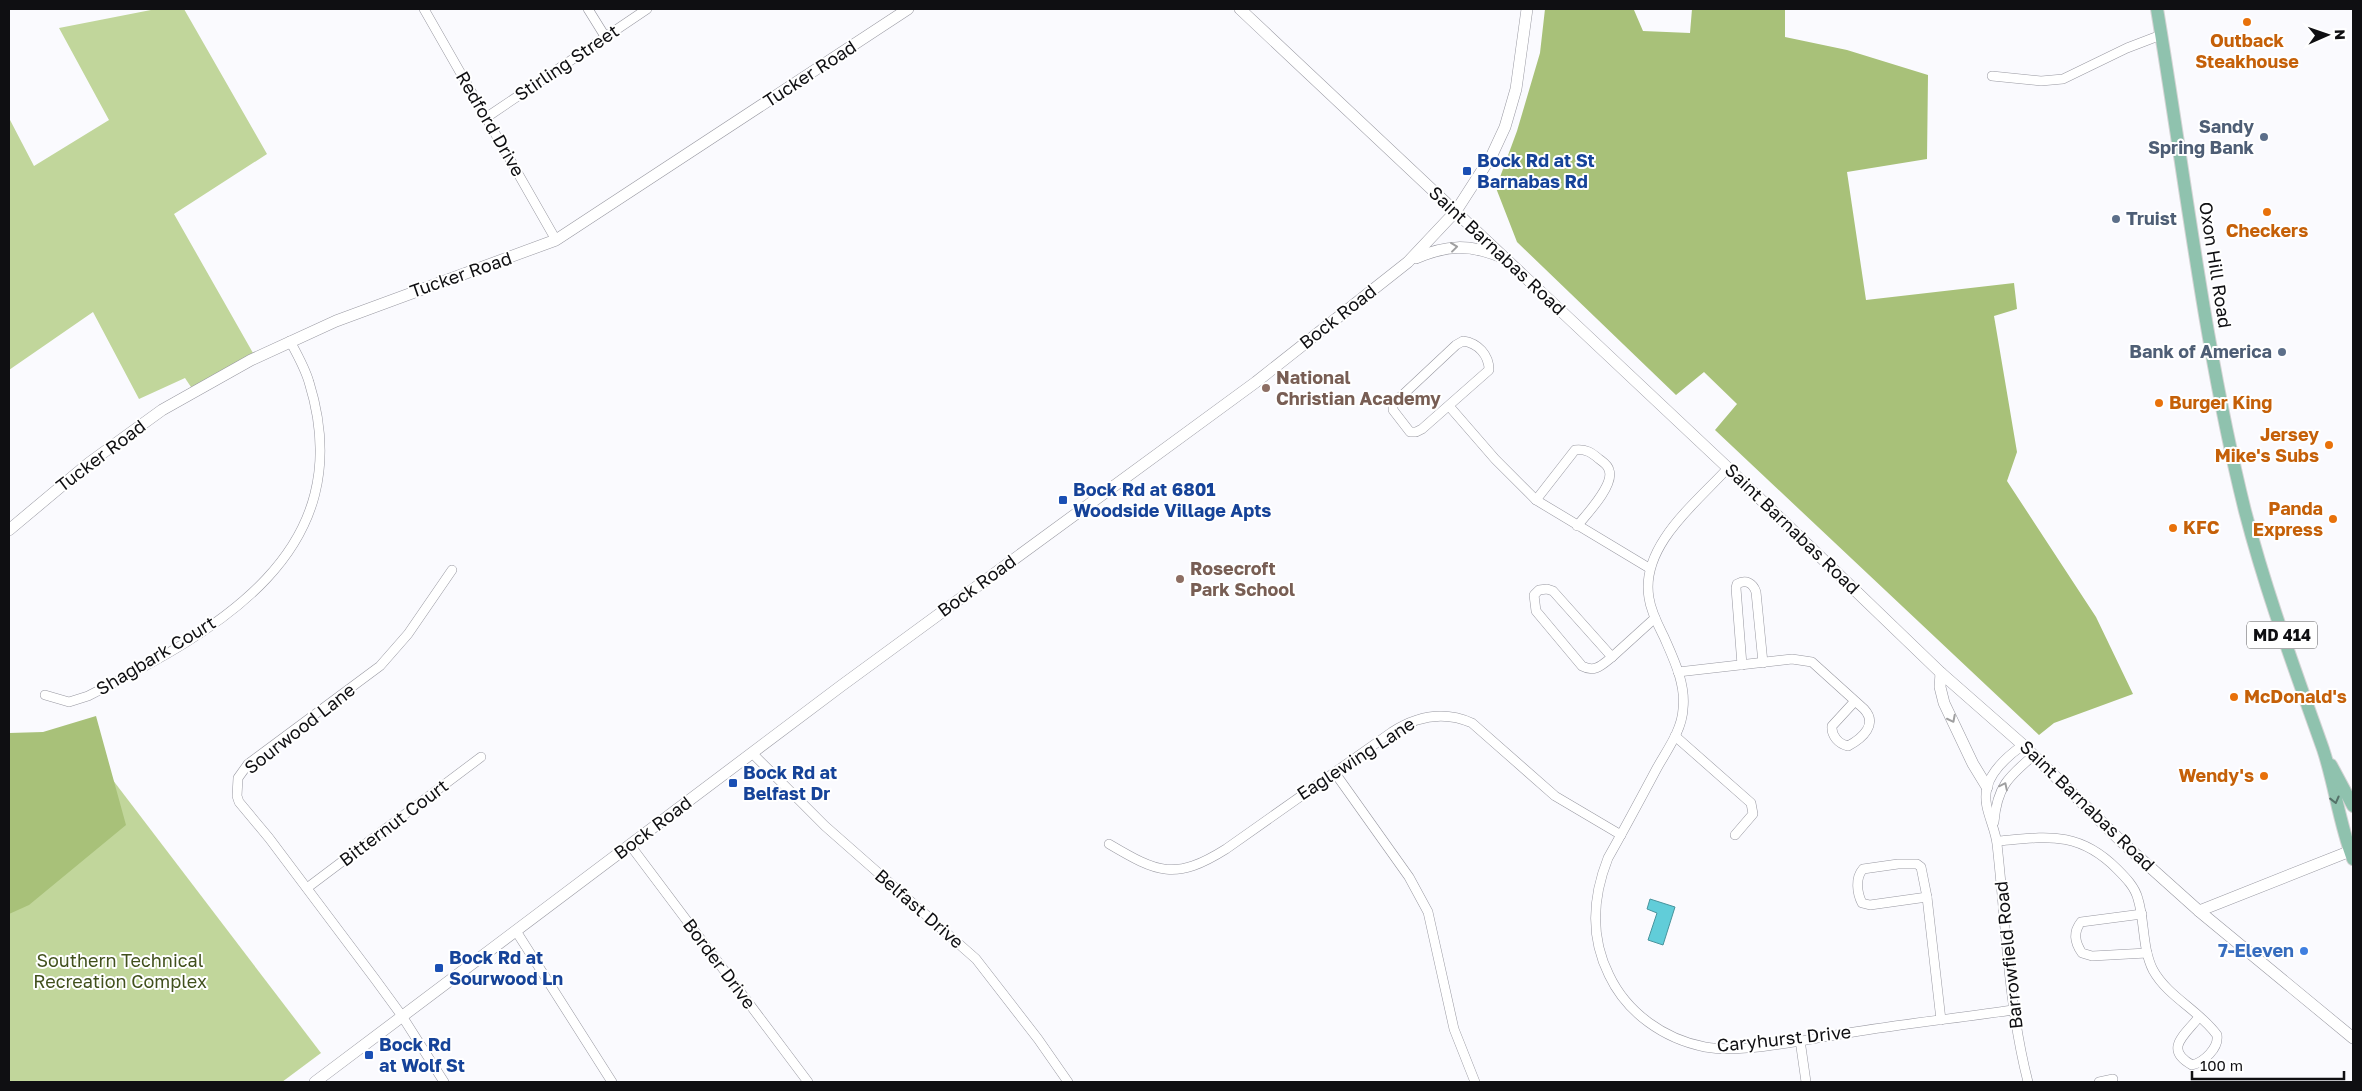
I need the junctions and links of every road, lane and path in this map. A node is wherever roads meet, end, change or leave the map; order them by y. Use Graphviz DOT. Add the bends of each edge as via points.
graph roads {
  1 [pos="424,9"];
  2 [pos="588,9"];
  3 [pos="647,9"];
  4 [pos="908,9"];
  5 [pos="1240,9"];
  6 [pos="1527,9"];
  7 [pos="2157,9"];
  8 [pos="2162,35"];
  9 [pos="606,38"];
  10 [pos="1992,76"];
  11 [pos="487,117"];
  12 [pos="1456,211"];
  13 [pos="556,240"];
  14 [pos="1506,258"];
  15 [pos="1408,262"];
  16 [pos="290,341"];
  17 [pos="1449,406"];
  18 [pos="1728,468"];
  19 [pos="1536,500"];
  20 [pos="1577,526"];
  21 [pos="9,530"];
  22 [pos="1650,568"];
  23 [pos="452,570"];
  24 [pos="1655,618"];
  25 [pos="1612,657"];
  26 [pos="1763,663"];
  27 [pos="1742,665"];
  28 [pos="1678,672"];
  29 [pos="1941,673"];
  30 [pos="45,696"];
  31 [pos="1855,701"];
  32 [pos="1675,736"];
  33 [pos="2023,744"];
  34 [pos="2324,752"];
  35 [pos="752,753"];
  36 [pos="2034,756"];
  37 [pos="481,757"];
  38 [pos="1335,774"];
  39 [pos="1987,787"];
  40 [pos="2353,806"];
  41 [pos="1994,827"];
  42 [pos="1621,835"];
  43 [pos="1735,835"];
  44 [pos="1997,841"];
  45 [pos="1109,844"];
  46 [pos="630,845"];
  47 [pos="2352,853"];
  48 [pos="307,888"];
  49 [pos="1927,897"];
  50 [pos="2199,911"];
  51 [pos="2142,914"];
  52 [pos="516,931"];
  53 [pos="2147,953"];
  54 [pos="2013,1010"];
  55 [pos="402,1016"];
  56 [pos="2199,1017"];
  57 [pos="1941,1020"];
  58 [pos="2353,1038"];
  59 [pos="1800,1040"];
  60 [pos="2113,1079"];
  61 [pos="315,1082"];
  62 [pos="444,1082"];
  63 [pos="612,1082"];
  64 [pos="808,1082"];
  65 [pos="1068,1082"];
  66 [pos="1475,1082"];
  67 [pos="1806,1082"];
  68 [pos="2028,1082"];
  69 [pos="2099,1082"];
  1 -- 11 [label="street, Redford Drive"];
  2 -- 9 [label="street"];
  3 -- 9 [label="street, Stirling Street"];
  4 -- 13 [label="main road, Tucker Road"];
  5 -- 12 [label="main road, Saint Barnabas Road"];
  6 -- 12 [label="main road, Bock Road" via="1516,89 1505,127 1488,162"];
  7 -- 8 [label="main road, Oxon Hill Road / MD 414"];
  8 -- 10 [label="street" via="2063,79 2042,81"];
  8 -- 34 [label="main road, Oxon Hill Road / MD 414" via="2204,306 2238,476 2262,573"];
  9 -- 11 [label="street, Stirling Street"];
  11 -- 13 [label="street, Redford Drive"];
  12 -- 14 [label="main road, Saint Barnabas Road"];
  12 -- 15 [label="main road, Bock Road"];
  13 -- 16 [label="main road, Tucker Road" via="366,309"];
  15 -- 14 [label="main road, one-way" via="1436,249 1463,246"];
  14 -- 18 [label="main road, Saint Barnabas Road"];
  15 -- 35 [label="main road, Bock Road" via="1241,394"];
  16 -- 21 [label="main road, Tucker Road" via="162,410 89,463"];
  16 -- 30 [label="street, Shagbark Court" via="309,382 320,460 313,505 290,551 256,592 202,633 88,696 68,702"];
  17 -- 17 [label="street" via="1416,432 1410,432 1393,410 1398,398 1456,345 1470,342 1478,346 1487,358 1489,370"];
  17 -- 19 [label="street"];
  18 -- 22 [label="street" via="1664,539 1653,556"];
  18 -- 29 [label="main road, Saint Barnabas Road"];
  19 -- 20 [label="street"];
  19 -- 20 [label="street" via="1575,450 1592,453 1607,466 1610,480"];
  20 -- 22 [label="street"];
  22 -- 24 [label="street, Caryhurst Drive" via="1648,590"];
  23 -- 48 [label="street, Sourwood Lane" via="408,634 380,666 260,755 244,768 238,778 239,802"];
  24 -- 25 [label="street"];
  24 -- 28 [label="street, Caryhurst Drive"];
  25 -- 25 [label="street" via="1596,669 1582,666 1536,611 1534,595 1539,590 1554,591"];
  26 -- 27 [label="street"];
  26 -- 27 [label="street" via="1756,592 1754,585 1748,582 1737,584"];
  26 -- 31 [label="street" via="1810,660"];
  27 -- 28 [label="street"];
  28 -- 32 [label="street, Caryhurst Drive" via="1684,707"];
  29 -- 33 [label="main road, Saint Barnabas Road"];
  29 -- 39 [label="main road, one-way" via="1944,703"];
  31 -- 31 [label="street" via="1831,731 1848,746 1871,724 1868,713"];
  32 -- 42 [label="street, Caryhurst Drive"];
  32 -- 43 [label="street" via="1752,804 1753,814"];
  33 -- 36 [label="main road, Saint Barnabas Road"];
  33 -- 39 [label="street" via="2001,764"];
  34 -- 40 [label="main road, Oxon Hill Road / MD 414"];
  34 -- 47 [label="main road, Oxon Hill Road / MD 414, one-way"];
  35 -- 46 [label="main road, Bock Road"];
  35 -- 65 [label="street, Belfast Drive" via="825,826 976,959"];
  41 -- 36 [label="street, Barrowfield Road, one-way" via="1996,803 2009,776"];
  36 -- 50 [label="main road, Saint Barnabas Road"];
  37 -- 48 [label="street, Bitternut Court"];
  38 -- 42 [label="street, Eaglewing Lane" via="1407,723 1433,716 1458,718 1479,729 1555,796"];
  38 -- 45 [label="street, Eaglewing Lane" via="1192,868 1148,866"];
  38 -- 66 [label="street" via="1409,877 1426,907 1454,1029"];
  39 -- 41 [label="street, Barrowfield Road" via="1986,801"];
  41 -- 44 [label="street, Barrowfield Road"];
  42 -- 59 [label="street, Caryhurst Drive" via="1602,875 1595,908 1600,953 1622,997 1655,1027 1697,1045 1734,1048"];
  44 -- 51 [label="street" via="2051,838 2079,842 2110,862 2129,882"];
  44 -- 54 [label="street, Barrowfield Road"];
  46 -- 52 [label="main road, Bock Road"];
  46 -- 64 [label="street, Border Drive"];
  47 -- 50 [label="main road"];
  48 -- 55 [label="street, Sourwood Lane"];
  49 -- 49 [label="street" via="1921,867 1917,864 1867,867 1858,879 1862,903 1870,905"];
  49 -- 57 [label="street"];
  50 -- 58 [label="main road, Saint Barnabas Road"];
  51 -- 53 [label="street"];
  51 -- 53 [label="street" via="2081,922 2077,928 2076,944 2082,953 2092,956"];
  52 -- 55 [label="main road, Bock Road"];
  52 -- 63 [label="street"];
  53 -- 56 [label="street" via="2162,983"];
  54 -- 57 [label="street, Caryhurst Drive"];
  54 -- 68 [label="street, Barrowfield Road"];
  55 -- 61 [label="main road, Bock Road"];
  55 -- 62 [label="street, Sourwood Lane"];
  56 -- 56 [label="street" via="2178,1042 2178,1054 2192,1065 2200,1063 2217,1042 2216,1033"];
  57 -- 59 [label="street, Caryhurst Drive"];
  59 -- 67 [label="street"];
  60 -- 69 [label="street"];
}
